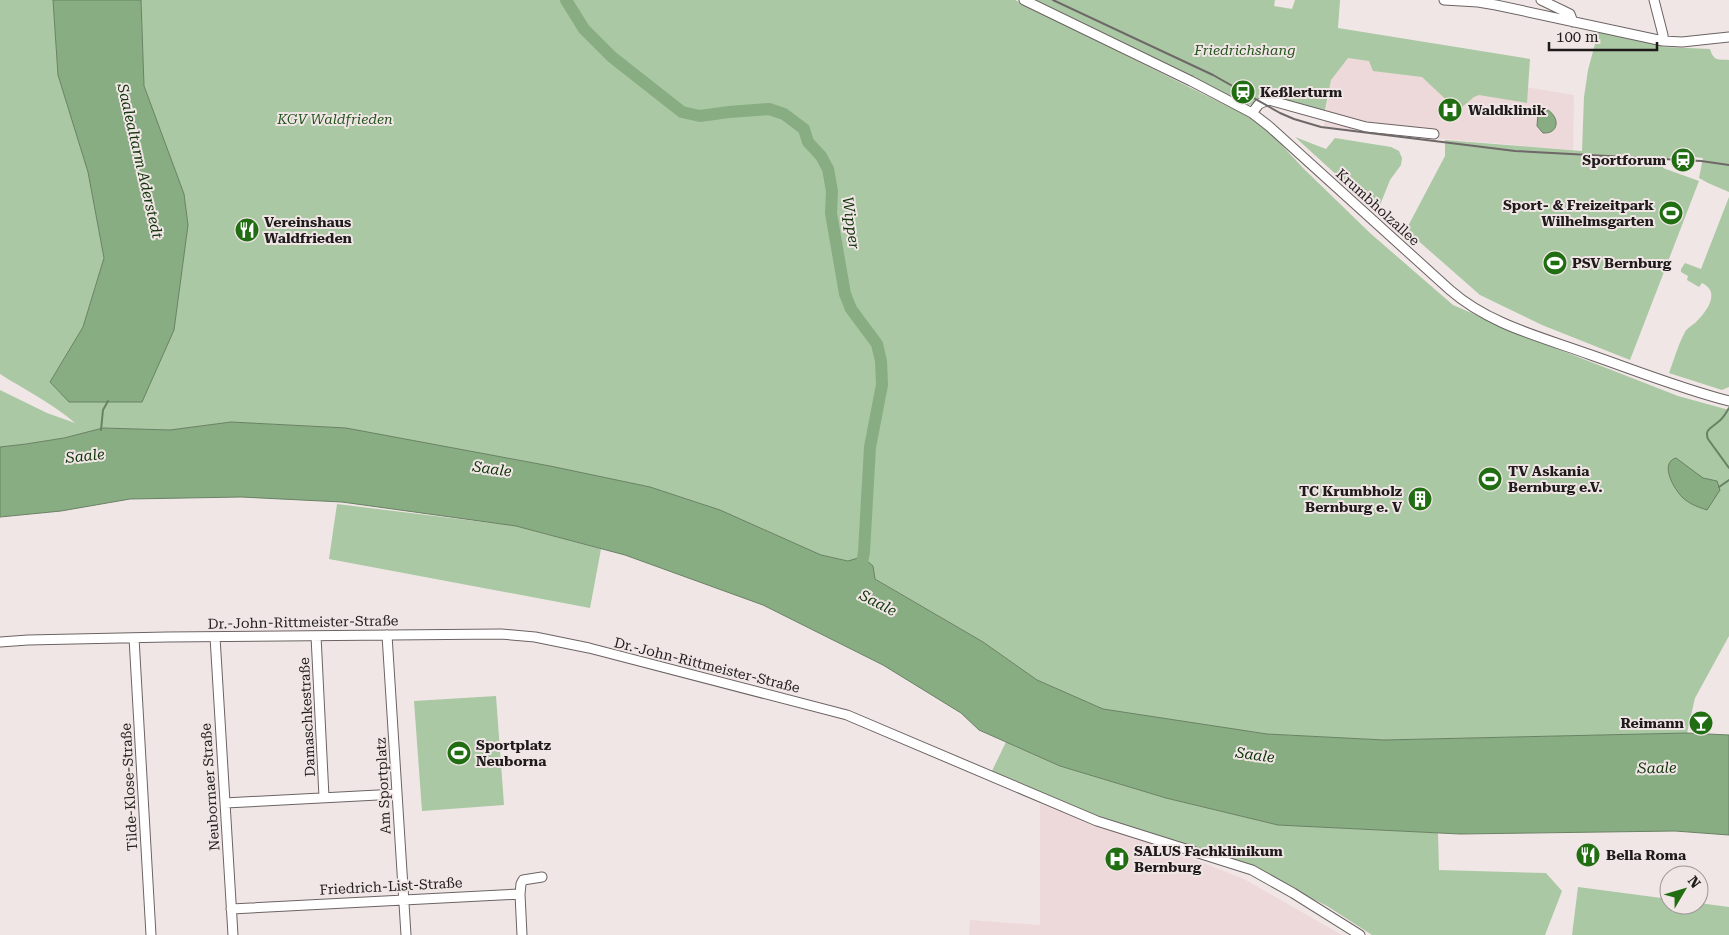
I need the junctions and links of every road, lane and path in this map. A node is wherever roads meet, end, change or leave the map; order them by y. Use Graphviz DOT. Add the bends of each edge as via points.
graph roads {
  1 [pos="1024,0"];
  2 [pos="1444,0"];
  3 [pos="1541,0"];
  4 [pos="1654,0"];
  5 [pos="1573,22"];
  6 [pos="1729,37"];
  7 [pos="1663,41"];
  8 [pos="1252,113"];
  9 [pos="1434,134"];
  10 [pos="1729,401"];
  11 [pos="388,635"];
  12 [pos="316,636"];
  13 [pos="215,637"];
  14 [pos="134,638"];
  15 [pos="0,642"];
  16 [pos="397,794"];
  17 [pos="324,797"];
  18 [pos="225,803"];
  19 [pos="542,877"];
  20 [pos="520,894"];
  21 [pos="404,898"];
  22 [pos="231,909"];
  23 [pos="151,935"];
  24 [pos="233,935"];
  25 [pos="406,935"];
  26 [pos="522,935"];
  27 [pos="1360,935"];
  1 -- 8 [label="street, Krumbholzallee"];
  2 -- 5 [label="street" via="1478,2"];
  3 -- 5 [label="street" via="1570,14"];
  4 -- 7 [label="street"];
  5 -- 7 [label="street"];
  6 -- 7 [label="street"];
  8 -- 9 [label="street" via="1261,103 1274,101 1366,127"];
  8 -- 10 [label="street, Krumbholzallee" via="1477,311 1542,338"];
  11 -- 12 [label="street, Dr.-John-Rittmeister-Straße"];
  11 -- 16 [label="street, Am Sportplatz"];
  11 -- 27 [label="street, Dr.-John-Rittmeister-Straße" via="501,634 552,640 847,715 1096,821 1252,870"];
  12 -- 13 [label="street, Dr.-John-Rittmeister-Straße"];
  12 -- 17 [label="street, Damaschkestraße"];
  13 -- 14 [label="street, Dr.-John-Rittmeister-Straße"];
  13 -- 18 [label="street, Neubornaer Straße"];
  14 -- 15 [label="street, Dr.-John-Rittmeister-Straße"];
  14 -- 23 [label="street, Tilde-Klose-Straße"];
  16 -- 17 [label="street"];
  16 -- 21 [label="street, Am Sportplatz"];
  17 -- 18 [label="street"];
  18 -- 22 [label="street, Neubornaer Straße"];
  19 -- 20 [label="street" via="524,880"];
  20 -- 21 [label="street, Friedrich-List-Straße"];
  20 -- 26 [label="street"];
  21 -- 22 [label="street, Friedrich-List-Straße"];
  21 -- 25 [label="street, Am Sportplatz"];
  22 -- 24 [label="street, Neubornaer Straße"];
}
